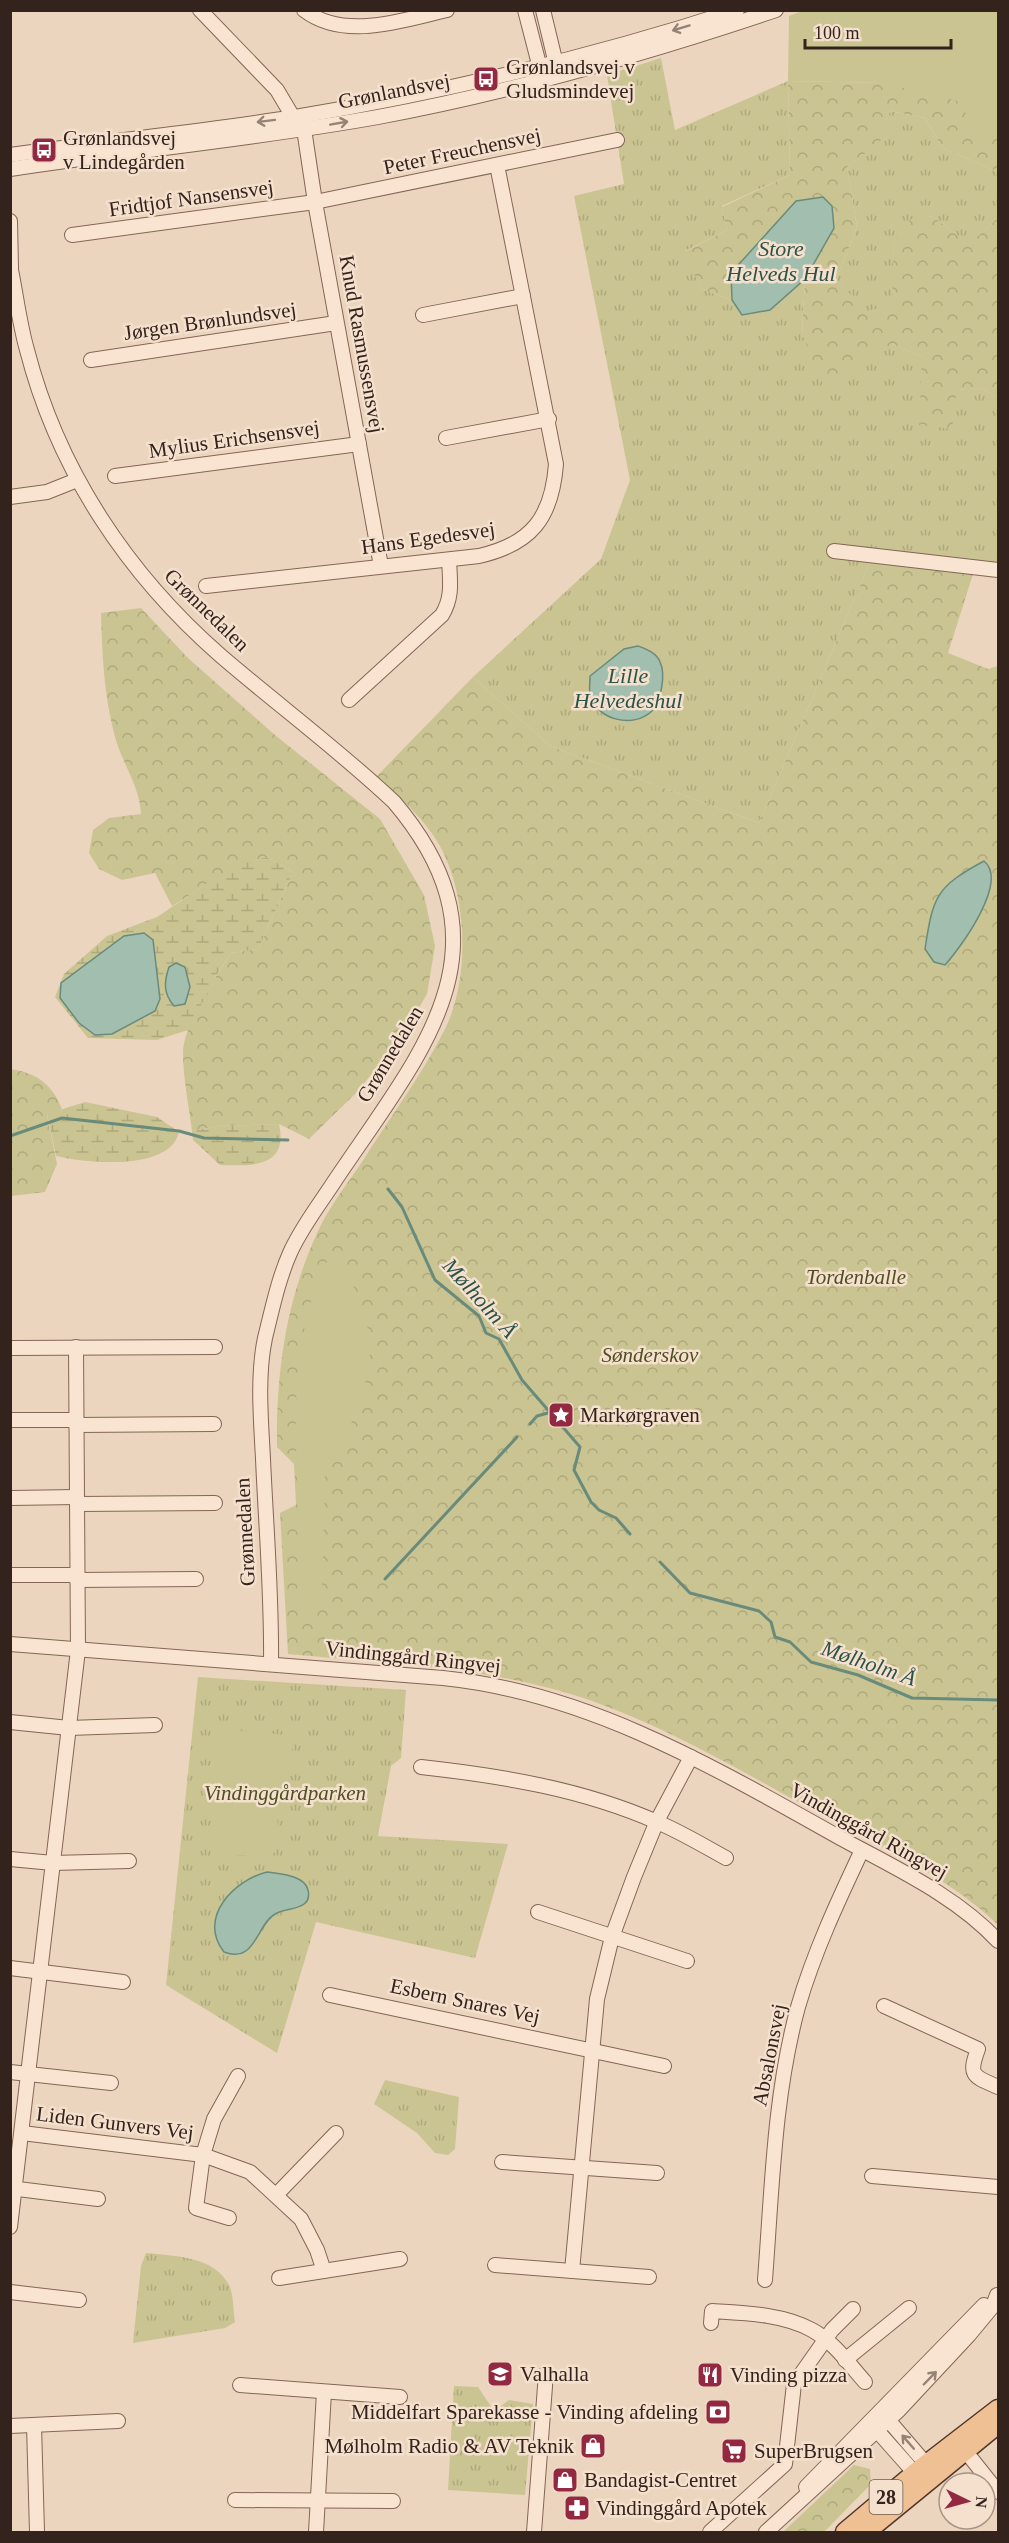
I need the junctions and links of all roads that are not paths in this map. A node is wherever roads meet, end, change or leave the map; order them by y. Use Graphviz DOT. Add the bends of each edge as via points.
graph roads {
  1 [pos="200,10"];
  2 [pos="304,10"];
  3 [pos="447,10"];
  4 [pos="525,10"];
  5 [pos="543,10"];
  6 [pos="737,10"];
  7 [pos="776,10"];
  8 [pos="555,61"];
  9 [pos="539,65"];
  10 [pos="559,76"];
  11 [pos="543,81"];
  12 [pos="293,117"];
  13 [pos="304,129"];
  14 [pos="617,140"];
  15 [pos="10,154"];
  16 [pos="497,165"];
  17 [pos="10,169"];
  18 [pos="315,202"];
  19 [pos="10,221"];
  20 [pos="72,235"];
  21 [pos="11,269"];
  22 [pos="523,296"];
  23 [pos="423,315"];
  24 [pos="336,323"];
  25 [pos="91,360"];
  26 [pos="549,419"];
  27 [pos="446,438"];
  28 [pos="359,444"];
  29 [pos="115,476"];
  30 [pos="77,480"];
  31 [pos="10,497"];
  32 [pos="834,551"];
  33 [pos="449,560"];
  34 [pos="381,566"];
  35 [pos="999,570"];
  36 [pos="206,586"];
  37 [pos="349,700"];
  38 [pos="76,1347"];
  39 [pos="215,1347"];
  40 [pos="11,1348"];
  41 [pos="10,1420"];
  42 [pos="76,1423"];
  43 [pos="214,1424"];
  44 [pos="10,1497"];
  45 [pos="77,1501"];
  46 [pos="215,1503"];
  47 [pos="10,1575"];
  48 [pos="77,1577"];
  49 [pos="196,1579"];
  50 [pos="10,1644"];
  51 [pos="78,1650"];
  52 [pos="271,1664"];
  53 [pos="10,1722"];
  54 [pos="155,1725"];
  55 [pos="69,1728"];
  56 [pos="691,1757"];
  57 [pos="421,1767"];
  58 [pos="657,1821"];
  59 [pos="862,1850"];
  60 [pos="726,1858"];
  61 [pos="10,1859"];
  62 [pos="129,1861"];
  63 [pos="53,1863"];
  64 [pos="538,1912"];
  65 [pos="612,1937"];
  66 [pos="999,1941"];
  67 [pos="687,1961"];
  68 [pos="10,1968"];
  69 [pos="40,1971"];
  70 [pos="123,1982"];
  71 [pos="330,1995"];
  72 [pos="884,2006"];
  73 [pos="590,2050"];
  74 [pos="664,2066"];
  75 [pos="10,2072"];
  76 [pos="28,2073"];
  77 [pos="238,2076"];
  78 [pos="111,2083"];
  79 [pos="999,2087"];
  80 [pos="22,2133"];
  81 [pos="336,2133"];
  82 [pos="203,2155"];
  83 [pos="502,2162"];
  84 [pos="580,2168"];
  85 [pos="657,2173"];
  86 [pos="872,2176"];
  87 [pos="999,2187"];
  88 [pos="13,2188"];
  89 [pos="278,2194"];
  90 [pos="98,2199"];
  91 [pos="229,2218"];
  92 [pos="10,2227"];
  93 [pos="400,2259"];
  94 [pos="495,2265"];
  95 [pos="324,2271"];
  96 [pos="572,2271"];
  97 [pos="649,2277"];
  98 [pos="279,2278"];
  99 [pos="765,2280"];
  100 [pos="10,2292"];
  101 [pos="998,2294"];
  102 [pos="79,2300"];
  103 [pos="909,2308"];
  104 [pos="853,2309"];
  105 [pos="711,2323"];
  106 [pos="826,2340"];
  107 [pos="845,2360"];
  108 [pos="546,2373"];
  109 [pos="865,2382"];
  110 [pos="240,2385"];
  111 [pos="324,2392"];
  112 [pos="400,2397"];
  113 [pos="999,2409"];
  114 [pos="884,2416"];
  115 [pos="118,2421"];
  116 [pos="999,2424"];
  117 [pos="34,2425"];
  118 [pos="10,2426"];
  119 [pos="874,2427"];
  120 [pos="961,2445"];
  121 [pos="925,2474"];
  122 [pos="999,2492"];
  123 [pos="235,2500"];
  124 [pos="316,2500"];
  125 [pos="393,2501"];
  126 [pos="37,2532"];
  127 [pos="316,2532"];
  128 [pos="534,2532"];
  129 [pos="710,2532"];
  130 [pos="766,2532"];
  131 [pos="845,2532"];
  132 [pos="866,2532"];
  1 -- 12 [label="street" via="277,90"];
  2 -- 3 [label="street" via="329,23 348,26 385,24"];
  4 -- 9 [label="street"];
  5 -- 8 [label="street"];
  6 -- 8 [label="street, Grønlandsvej, one-way"];
  7 -- 10 [label="street, Grønlandsvej"];
  8 -- 9 [label="street, Grønlandsvej"];
  8 -- 10 [label="street"];
  9 -- 11 [label="street"];
  9 -- 12 [label="street, Grønlandsvej"];
  10 -- 11 [label="street, Grønlandsvej"];
  13 -- 11 [label="street, Grønlandsvej, one-way"];
  12 -- 13 [label="street"];
  12 -- 15 [label="street, Grønlandsvej, one-way"];
  13 -- 17 [label="street, Grønlandsvej"];
  13 -- 18 [label="street, Knud Rasmussensvej"];
  14 -- 16 [label="street, Peter Freuchensvej"];
  16 -- 18 [label="street, Peter Freuchensvej"];
  16 -- 22 [label="street, Hans Egedesvej"];
  18 -- 20 [label="street, Fridtjof Nansensvej"];
  18 -- 24 [label="street, Knud Rasmussensvej"];
  19 -- 21 [label="street, Grønnedalen"];
  21 -- 30 [label="street, Grønnedalen" via="38,387"];
  22 -- 23 [label="street"];
  22 -- 26 [label="street, Hans Egedesvej"];
  24 -- 25 [label="street, Jørgen Brønlundsvej"];
  24 -- 28 [label="street, Knud Rasmussensvej"];
  26 -- 27 [label="street"];
  26 -- 33 [label="street, Hans Egedesvej" via="556,464 555,488 536,527 520,542 503,550"];
  28 -- 29 [label="street, Mylius Erichsensvej"];
  28 -- 34 [label="street, Knud Rasmussensvej"];
  30 -- 31 [label="street" via="46,492"];
  30 -- 52 [label="street, Grønnedalen" via="121,549 179,616 394,802 417,829 431,854 450,908 453,956 440,1014 422,1051 290,1253 264,1342 261,1409"];
  32 -- 35 [label="street"];
  33 -- 34 [label="street, Hans Egedesvej"];
  33 -- 37 [label="street" via="451,591 442,615"];
  34 -- 36 [label="street, Hans Egedesvej"];
  38 -- 39 [label="street"];
  38 -- 40 [label="street"];
  38 -- 42 [label="street"];
  41 -- 42 [label="street"];
  42 -- 43 [label="street"];
  42 -- 45 [label="street"];
  44 -- 45 [label="street"];
  45 -- 46 [label="street"];
  45 -- 48 [label="street"];
  47 -- 48 [label="street"];
  48 -- 49 [label="street"];
  48 -- 51 [label="street"];
  50 -- 51 [label="street, Vindinggård Ringvej"];
  51 -- 52 [label="street, Vindinggård Ringvej"];
  51 -- 55 [label="street"];
  52 -- 56 [label="street, Vindinggård Ringvej" via="496,1686 575,1707"];
  53 -- 55 [label="street"];
  54 -- 55 [label="street"];
  55 -- 63 [label="street"];
  56 -- 58 [label="street"];
  56 -- 59 [label="street, Vindinggård Ringvej"];
  57 -- 58 [label="street" via="537,1783"];
  58 -- 60 [label="street"];
  58 -- 65 [label="street"];
  59 -- 66 [label="street, Vindinggård Ringvej" via="962,1907"];
  59 -- 99 [label="street, Absalonsvej" via="822,1935 796,2018 782,2082"];
  61 -- 63 [label="street"];
  62 -- 63 [label="street"];
  63 -- 69 [label="street"];
  64 -- 65 [label="street"];
  65 -- 67 [label="street"];
  65 -- 73 [label="street"];
  68 -- 69 [label="street"];
  69 -- 70 [label="street"];
  69 -- 76 [label="street"];
  71 -- 73 [label="street, Esbern Snares Vej"];
  72 -- 79 [label="street" via="978,2049 973,2072"];
  73 -- 74 [label="street, Esbern Snares Vej"];
  73 -- 84 [label="street"];
  75 -- 76 [label="street"];
  76 -- 78 [label="street"];
  76 -- 80 [label="street"];
  77 -- 82 [label="street, Liden Gunvers Vej" via="214,2119"];
  80 -- 82 [label="street, Liden Gunvers Vej"];
  80 -- 88 [label="street"];
  81 -- 89 [label="street"];
  82 -- 89 [label="street, Liden Gunvers Vej" via="250,2172"];
  82 -- 91 [label="street, Liden Gunvers Vej" via="196,2208"];
  83 -- 84 [label="street"];
  84 -- 85 [label="street"];
  84 -- 96 [label="street"];
  86 -- 87 [label="street"];
  88 -- 90 [label="street"];
  88 -- 92 [label="street"];
  89 -- 95 [label="street, Liden Gunvers Vej" via="302,2219"];
  93 -- 95 [label="street"];
  94 -- 96 [label="street"];
  95 -- 98 [label="street"];
  96 -- 97 [label="street"];
  100 -- 102 [label="street"];
  101 -- 114 [label="street" via="969,2335"];
  103 -- 107 [label="street"];
  104 -- 106 [label="street"];
  105 -- 106 [label="street" via="712,2311 752,2314 795,2323"];
  106 -- 107 [label="street"];
  106 -- 129 [label="street" via="794,2384 785,2464"];
  107 -- 109 [label="street"];
  108 -- 128 [label="street"];
  110 -- 111 [label="street"];
  111 -- 112 [label="street"];
  111 -- 124 [label="street"];
  113 -- 120 [label="main road, 28"];
  114 -- 119 [label="street"];
  121 -- 114 [label="street, one-way"];
  115 -- 117 [label="street"];
  116 -- 120 [label="main road, 28"];
  117 -- 118 [label="street"];
  117 -- 126 [label="street"];
  119 -- 121 [label="street"];
  119 -- 130 [label="street" via="805,2488"];
  120 -- 121 [label="main road, 28"];
  120 -- 122 [label="street"];
  121 -- 131 [label="main road, 28"];
  121 -- 132 [label="main road, 28"];
  123 -- 124 [label="street"];
  124 -- 125 [label="street"];
  124 -- 127 [label="street"];
}
